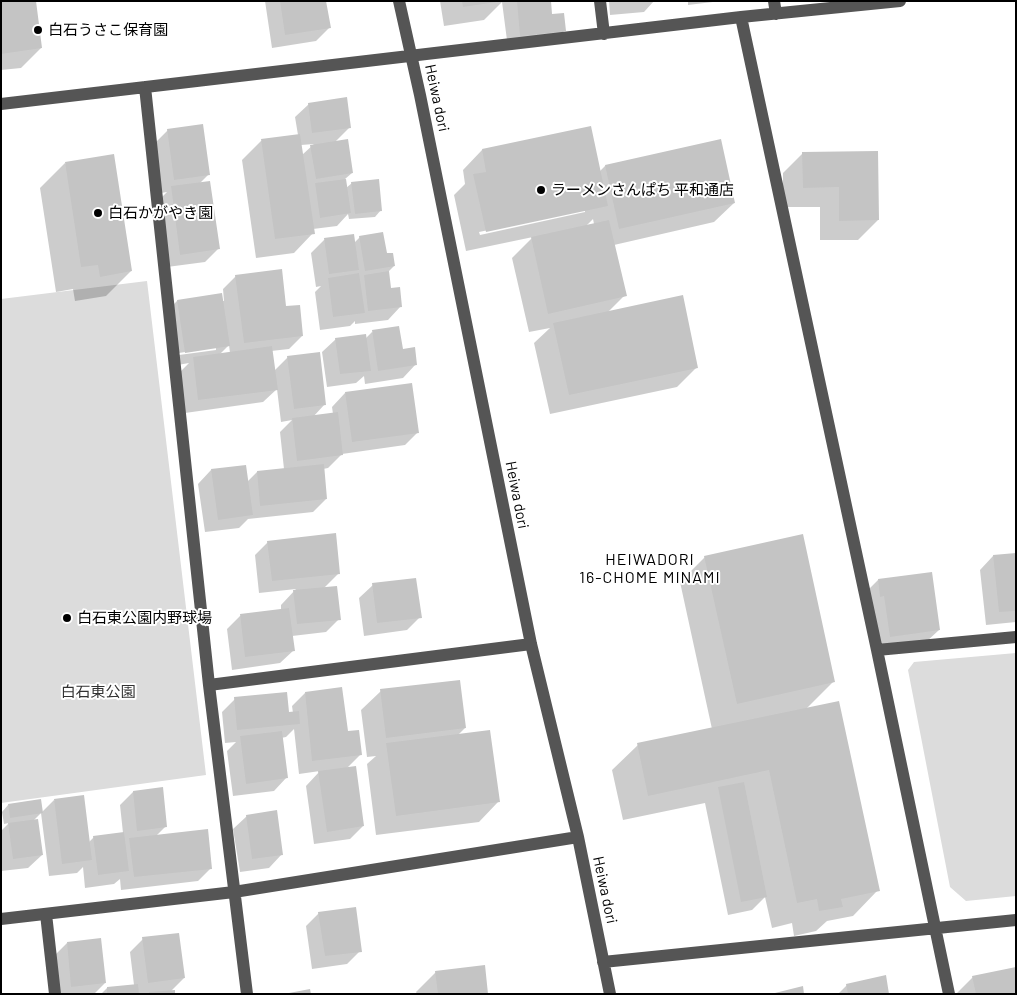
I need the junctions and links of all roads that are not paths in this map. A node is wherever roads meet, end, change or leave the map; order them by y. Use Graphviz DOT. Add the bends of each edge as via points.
graph roads {
  1 [pos="399,1"];
  2 [pos="600,1"];
  3 [pos="900,1"];
  4 [pos="775,8"];
  5 [pos="741,18"];
  6 [pos="604,34"];
  7 [pos="411,57"];
  8 [pos="145,87"];
  9 [pos="1,104"];
  10 [pos="1016,637"];
  11 [pos="531,644"];
  12 [pos="876,650"];
  13 [pos="209,685"];
  14 [pos="578,837"];
  15 [pos="234,892"];
  16 [pos="46,914"];
  17 [pos="1,919"];
  18 [pos="1016,920"];
  19 [pos="935,928"];
  20 [pos="603,962"];
  21 [pos="55,994"];
  22 [pos="247,994"];
  23 [pos="610,994"];
  24 [pos="949,994"];
  1 -- 7 [label="street, Heiwa dori"];
  2 -- 6 [label="street"];
  3 -- 4 [label="street"];
  4 -- 5 [label="street"];
  5 -- 6 [label="street"];
  5 -- 12 [label="street"];
  6 -- 7 [label="street"];
  7 -- 8 [label="street"];
  7 -- 11 [label="street, Heiwa dori"];
  8 -- 9 [label="street"];
  8 -- 13 [label="street"];
  10 -- 12 [label="street"];
  11 -- 13 [label="street"];
  11 -- 14 [label="street, Heiwa dori"];
  12 -- 19 [label="street"];
  13 -- 15 [label="street"];
  14 -- 15 [label="street"];
  14 -- 20 [label="street, Heiwa dori"];
  15 -- 16 [label="street"];
  15 -- 22 [label="street"];
  16 -- 17 [label="street"];
  16 -- 21 [label="street"];
  18 -- 19 [label="street"];
  19 -- 20 [label="street"];
  19 -- 24 [label="street"];
  20 -- 23 [label="street, Heiwa dori"];
}
